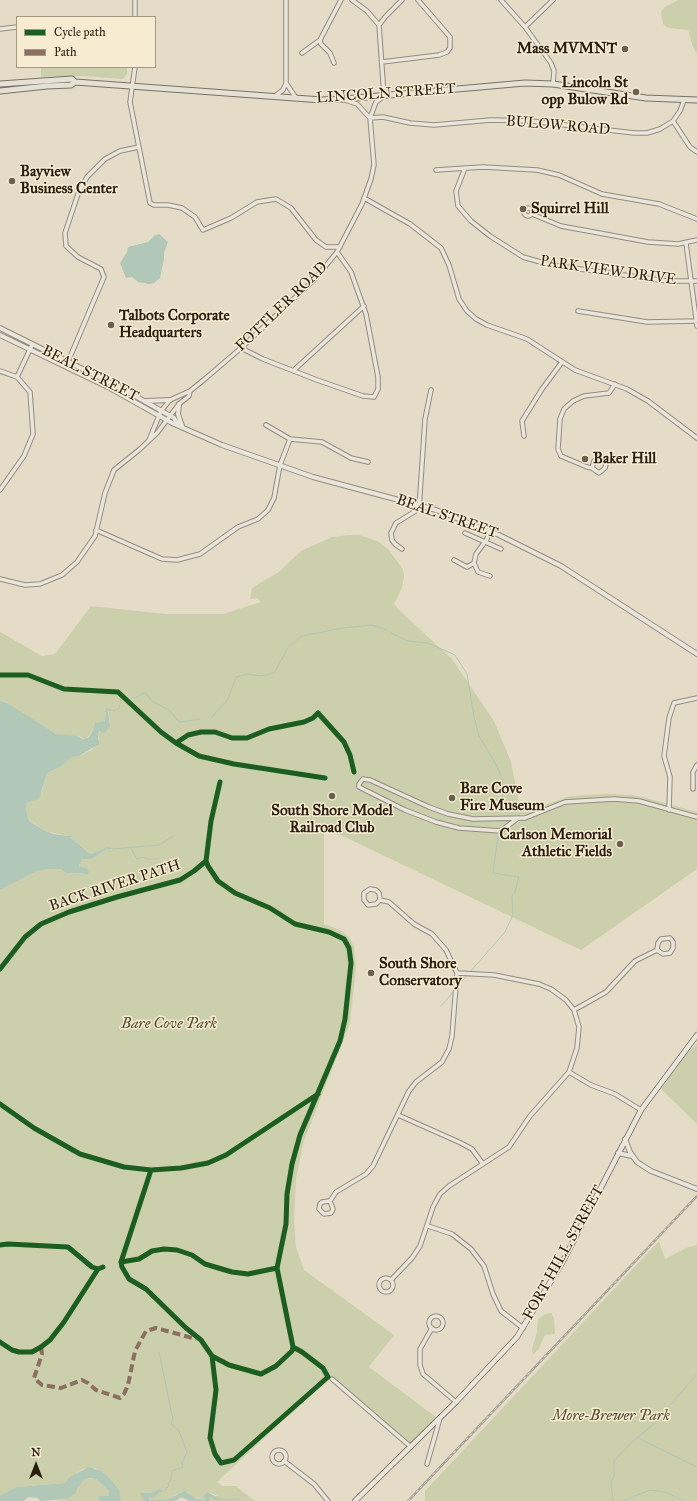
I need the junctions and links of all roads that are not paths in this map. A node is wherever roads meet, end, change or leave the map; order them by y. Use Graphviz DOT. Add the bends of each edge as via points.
graph roads {
  1 [pos="135,0"];
  2 [pos="286,0"];
  3 [pos="341,0"];
  4 [pos="352,0"];
  5 [pos="402,0"];
  6 [pos="418,0"];
  7 [pos="501,0"];
  8 [pos="553,0"];
  9 [pos="135,16"];
  10 [pos="379,25"];
  11 [pos="16,27"];
  12 [pos="525,27"];
  13 [pos="0,29"];
  14 [pos="320,40"];
  15 [pos="302,53"];
  16 [pos="382,62"];
  17 [pos="334,63"];
  18 [pos="134,68"];
  19 [pos="75,82"];
  20 [pos="286,83"];
  21 [pos="0,84"];
  22 [pos="553,84"];
  23 [pos="132,86"];
  24 [pos="0,92"];
  25 [pos="384,96"];
  26 [pos="274,97"];
  27 [pos="297,99"];
  28 [pos="344,99"];
  29 [pos="684,100"];
  30 [pos="697,100"];
  31 [pos="370,118"];
  32 [pos="673,121"];
  33 [pos="139,147"];
  34 [pos="697,152"];
  35 [pos="465,168"];
  36 [pos="436,170"];
  37 [pos="364,198"];
  38 [pos="532,214"];
  39 [pos="697,219"];
  40 [pos="697,240"];
  41 [pos="686,243"];
  42 [pos="340,247"];
  43 [pos="337,252"];
  44 [pos="697,281"];
  45 [pos="691,282"];
  46 [pos="364,306"];
  47 [pos="578,311"];
  48 [pos="697,321"];
  49 [pos="697,326"];
  50 [pos="0,328"];
  51 [pos="0,335"];
  52 [pos="32,345"];
  53 [pos="241,348"];
  54 [pos="30,350"];
  55 [pos="68,362"];
  56 [pos="562,362"];
  57 [pos="65,368"];
  58 [pos="294,370"];
  59 [pos="0,371"];
  60 [pos="17,377"];
  61 [pos="615,384"];
  62 [pos="431,390"];
  63 [pos="190,391"];
  64 [pos="170,400"];
  65 [pos="144,401"];
  66 [pos="179,404"];
  67 [pos="161,411"];
  68 [pos="170,415"];
  69 [pos="159,416"];
  70 [pos="167,420"];
  71 [pos="177,423"];
  72 [pos="266,425"];
  73 [pos="183,427"];
  74 [pos="524,436"];
  75 [pos="697,438"];
  76 [pos="290,439"];
  77 [pos="149,440"];
  78 [pos="368,462"];
  79 [pos="280,465"];
  80 [pos="592,468"];
  81 [pos="0,490"];
  82 [pos="418,504"];
  83 [pos="96,530"];
  84 [pos="489,531"];
  85 [pos="465,533"];
  86 [pos="486,542"];
  87 [pos="402,548"];
  88 [pos="501,548"];
  89 [pos="454,560"];
  90 [pos="474,563"];
  91 [pos="490,576"];
  92 [pos="0,579"];
  93 [pos="697,654"];
  94 [pos="697,698"];
  95 [pos="697,765"];
  96 [pos="693,789"];
  97 [pos="669,810"];
  98 [pos="697,817"];
  99 [pos="518,818"];
  100 [pos="380,900"];
  101 [pos="657,950"];
  102 [pos="456,973"];
  103 [pos="574,1010"];
  104 [pos="697,1035"];
  105 [pos="569,1072"];
  106 [pos="641,1110"];
  107 [pos="398,1115"];
  108 [pos="625,1139"];
  109 [pos="618,1153"];
  110 [pos="632,1156"];
  111 [pos="483,1164"];
  112 [pos="695,1188"];
  113 [pos="330,1201"];
  114 [pos="428,1226"];
  115 [pos="391,1280"];
  116 [pos="432,1328"];
  117 [pos="523,1328"];
  118 [pos="332,1379"];
  119 [pos="456,1402"];
  120 [pos="440,1418"];
  121 [pos="412,1447"];
  122 [pos="284,1461"];
  123 [pos="427,1464"];
  124 [pos="328,1501"];
  125 [pos="355,1501"];
  1 -- 9 [label="street"];
  2 -- 20 [label="street"];
  3 -- 14 [label="street"];
  4 -- 10 [label="street" via="367,11"];
  5 -- 10 [label="street"];
  6 -- 16 [label="street" via="450,37 450,48 439,55"];
  7 -- 12 [label="street"];
  8 -- 12 [label="street"];
  10 -- 16 [label="street"];
  11 -- 13 [label="street"];
  12 -- 22 [label="street" via="551,63 554,71"];
  14 -- 15 [label="street"];
  14 -- 17 [label="street"];
  16 -- 25 [label="street"];
  18 -- 23 [label="street"];
  19 -- 21 [label="main road, LINCOLN STREET" via="72,79 58,79"];
  19 -- 23 [label="main road, LINCOLN STREET"];
  19 -- 24 [label="main road, LINCOLN STREET" via="71,85"];
  20 -- 26 [label="street"];
  20 -- 27 [label="street"];
  22 -- 25 [label="main road, LINCOLN STREET" via="508,84"];
  22 -- 29 [label="main road, LINCOLN STREET" via="646,98"];
  23 -- 26 [label="main road, LINCOLN STREET"];
  23 -- 33 [label="street" via="130,102"];
  25 -- 28 [label="main road, LINCOLN STREET"];
  25 -- 31 [label="street" via="376,102"];
  26 -- 27 [label="main road, LINCOLN STREET"];
  27 -- 28 [label="main road, LINCOLN STREET"];
  28 -- 31 [label="street" via="357,104"];
  29 -- 30 [label="main road, LINCOLN STREET"];
  29 -- 32 [label="street" via="680,112"];
  31 -- 32 [label="street, BULOW ROAD" via="383,117 434,125 531,120 634,133 647,133"];
  31 -- 37 [label="street, FOTTLER ROAD" via="374,165"];
  32 -- 34 [label="street" via="690,147"];
  33 -- 42 [label="street" via="147,195 152,204 182,208 196,218 203,230 231,218 257,202 276,199 291,208 316,240 326,247"];
  33 -- 55 [label="street" via="120,151 105,159 87,176 65,233 66,246 78,257 101,269 104,277"];
  35 -- 36 [label="street"];
  35 -- 39 [label="street" via="507,167 551,173 602,194 659,204"];
  35 -- 45 [label="street, PARK VIEW DRIVE" via="456,191 458,206 471,221 490,236 523,257 568,267 666,281"];
  37 -- 42 [label="street, FOTTLER ROAD"];
  37 -- 56 [label="street" via="410,224 441,248 459,299 471,315 487,325 527,339"];
  38 -- 41 [label="street" via="561,226 590,232 648,242"];
  40 -- 41 [label="street"];
  41 -- 45 [label="street"];
  42 -- 43 [label="street, FOTTLER ROAD"];
  43 -- 46 [label="street" via="351,272"];
  43 -- 53 [label="street, FOTTLER ROAD" via="305,289"];
  44 -- 45 [label="street, PARK VIEW DRIVE"];
  45 -- 48 [label="street"];
  46 -- 58 [label="street"];
  46 -- 58 [label="street" via="378,377 378,389 374,397 362,396"];
  47 -- 48 [label="street" via="647,322"];
  48 -- 49 [label="street"];
  50 -- 52 [label="street, BEAL STREET"];
  51 -- 54 [label="street, BEAL STREET"];
  52 -- 54 [label="street"];
  52 -- 55 [label="street, BEAL STREET"];
  53 -- 58 [label="street"];
  53 -- 63 [label="street, FOTTLER ROAD"];
  54 -- 57 [label="street, BEAL STREET"];
  54 -- 60 [label="street"];
  55 -- 57 [label="street"];
  55 -- 65 [label="street, BEAL STREET"];
  56 -- 61 [label="street" via="579,372"];
  56 -- 74 [label="street" via="522,421"];
  57 -- 69 [label="street, BEAL STREET" via="108,387"];
  59 -- 60 [label="street"];
  60 -- 81 [label="street" via="30,392 33,434 24,456"];
  61 -- 75 [label="street" via="648,401"];
  61 -- 80 [label="street" via="609,394 584,396 573,401 564,409 560,419 558,449 561,456"];
  62 -- 82 [label="street" via="425,419"];
  63 -- 64 [label="street, FOTTLER ROAD"];
  63 -- 66 [label="street, FOTTLER ROAD" via="189,396"];
  64 -- 65 [label="street"];
  64 -- 67 [label="street, FOTTLER ROAD"];
  65 -- 67 [label="street, BEAL STREET"];
  66 -- 68 [label="street, FOTTLER ROAD"];
  66 -- 73 [label="street" via="178,414"];
  67 -- 68 [label="street, BEAL STREET"];
  67 -- 69 [label="street, FOTTLER ROAD"];
  68 -- 70 [label="street, FOTTLER ROAD"];
  68 -- 71 [label="street, BEAL STREET"];
  69 -- 70 [label="street, BEAL STREET"];
  69 -- 77 [label="street, FOTTLER ROAD"];
  70 -- 71 [label="street, BEAL STREET"];
  70 -- 77 [label="street, FOTTLER ROAD"];
  71 -- 73 [label="street, BEAL STREET"];
  72 -- 76 [label="street"];
  73 -- 79 [label="street, BEAL STREET" via="222,445"];
  76 -- 78 [label="street" via="322,442 351,458"];
  76 -- 79 [label="street"];
  77 -- 83 [label="street, FOTTLER ROAD" via="118,466 111,476"];
  79 -- 82 [label="street, BEAL STREET" via="329,482"];
  79 -- 83 [label="street" via="274,498 265,513 258,519 238,527 208,550 193,556 177,560 161,559"];
  80 -- 80 [label="street" via="596,472 602,472 606,464 598,459 594,461"];
  82 -- 84 [label="street, BEAL STREET"];
  82 -- 87 [label="street" via="417,511 392,527 392,540 396,546"];
  83 -- 92 [label="street, FOTTLER ROAD" via="77,562 52,580 25,585"];
  84 -- 86 [label="street"];
  84 -- 93 [label="street, BEAL STREET" via="561,566"];
  85 -- 86 [label="street"];
  86 -- 88 [label="street"];
  86 -- 90 [label="street" via="476,554"];
  89 -- 90 [label="street" via="467,567"];
  90 -- 91 [label="street" via="478,572"];
  94 -- 97 [label="street" via="673,704 669,718 664,756 670,777"];
  95 -- 96 [label="street" via="693,772"];
  97 -- 98 [label="street"];
  97 -- 99 [label="street" via="626,799 574,801 557,804 531,816"];
  99 -- 99 [label="street" via="484,820 460,817 418,803 370,780 363,779 358,784 359,787 405,810 459,828 501,831"];
  100 -- 100 [label="street" via="380,893 376,890 370,889 364,893 364,900 368,904 376,904"];
  100 -- 102 [label="street" via="395,906 414,924 440,942"];
  101 -- 101 [label="street" via="665,954 670,953 673,950 673,942 668,938 661,939"];
  101 -- 103 [label="street" via="632,963 606,992"];
  102 -- 103 [label="street" via="489,974 543,985 555,991"];
  102 -- 107 [label="street" via="453,1031 447,1054 432,1071 411,1088"];
  103 -- 105 [label="street" via="579,1038"];
  104 -- 106 [label="main road, FORT HILL STREET"];
  105 -- 106 [label="street" via="586,1083 615,1094"];
  105 -- 111 [label="street" via="530,1116 509,1147"];
  106 -- 108 [label="main road, FORT HILL STREET"];
  107 -- 111 [label="street" via="472,1149"];
  107 -- 113 [label="street" via="370,1170 342,1187"];
  108 -- 109 [label="main road, FORT HILL STREET"];
  108 -- 110 [label="street"];
  109 -- 110 [label="street"];
  109 -- 117 [label="main road, FORT HILL STREET" via="562,1263"];
  110 -- 112 [label="street" via="651,1171"];
  111 -- 114 [label="street" via="440,1194"];
  113 -- 113 [label="street" via="333,1209 331,1213 324,1214 319,1208 320,1204"];
  114 -- 115 [label="street" via="418,1250"];
  114 -- 117 [label="street" via="452,1234 471,1249 484,1266 501,1311"];
  115 -- 115 [label="street" via="391,1290 387,1293 381,1290 379,1286 382,1279"];
  116 -- 119 [label="street" via="420,1349 420,1365 423,1374"];
  117 -- 119 [label="main road, FORT HILL STREET" via="510,1346"];
  118 -- 121 [label="street"];
  119 -- 120 [label="main road, FORT HILL STREET"];
  120 -- 121 [label="main road"];
  120 -- 123 [label="street, FORT HILL STREET"];
  121 -- 125 [label="main road"];
  122 -- 124 [label="street" via="314,1484"];
}
